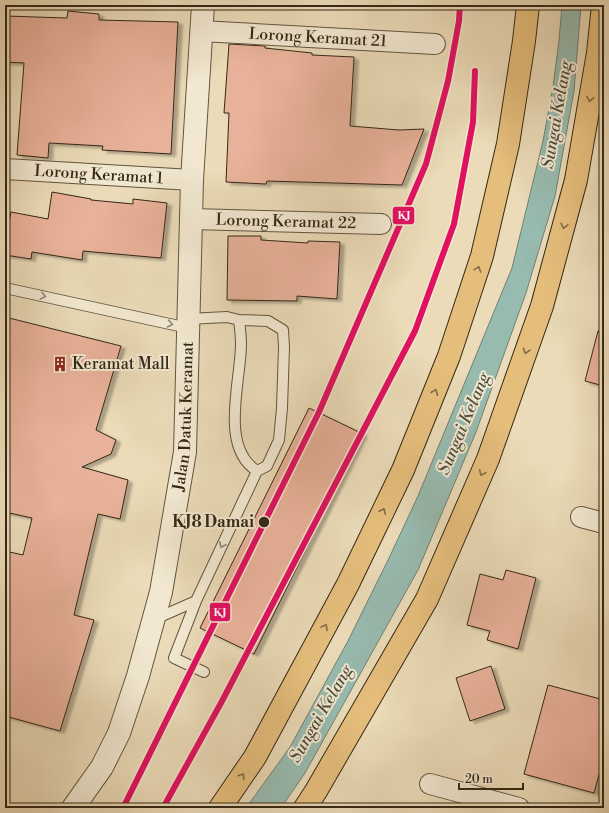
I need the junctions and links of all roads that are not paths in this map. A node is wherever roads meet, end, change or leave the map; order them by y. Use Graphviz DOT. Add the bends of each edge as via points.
graph roads {
  1 [pos="203,5"];
  2 [pos="528,5"];
  3 [pos="603,5"];
  4 [pos="201,31"];
  5 [pos="435,44"];
  6 [pos="5,170"];
  7 [pos="192,180"];
  8 [pos="192,219"];
  9 [pos="381,224"];
  10 [pos="5,288"];
  11 [pos="240,320"];
  12 [pos="188,323"];
  13 [pos="257,471"];
  14 [pos="581,516"];
  15 [pos="604,523"];
  16 [pos="196,601"];
  17 [pos="153,620"];
  18 [pos="204,672"];
  19 [pos="430,784"];
  20 [pos="73,808"];
  21 [pos="220,808"];
  22 [pos="305,808"];
  23 [pos="519,808"];
  1 -- 4 [label="street, Jalan Datuk Keramat"];
  21 -- 2 [label="highway, one-way" via="255,757 348,584 403,470 449,356 482,256 508,144"];
  3 -- 22 [label="highway, one-way" via="598,53 576,180 542,306 488,459 427,599"];
  4 -- 5 [label="street, Lorong Keramat 21"];
  4 -- 7 [label="street, Jalan Datuk Keramat"];
  6 -- 7 [label="street, Lorong Keramat 1"];
  7 -- 8 [label="street, Jalan Datuk Keramat"];
  8 -- 9 [label="street, Lorong Keramat 22"];
  8 -- 12 [label="street, Jalan Datuk Keramat"];
  10 -- 12 [label="lane, one-way"];
  11 -- 12 [label="lane" via="227,317"];
  11 -- 13 [label="lane" via="241,345 235,421 242,457"];
  11 -- 13 [label="lane" via="268,321 283,330 279,440 267,466"];
  12 -- 17 [label="street, Jalan Datuk Keramat" via="184,452 161,592"];
  13 -- 16 [label="lane, one-way"];
  14 -- 15 [label="street"];
  16 -- 17 [label="lane"];
  16 -- 18 [label="lane" via="174,658"];
  17 -- 20 [label="street, Jalan Datuk Keramat" via="119,733 102,767"];
  19 -- 23 [label="street"];
}
